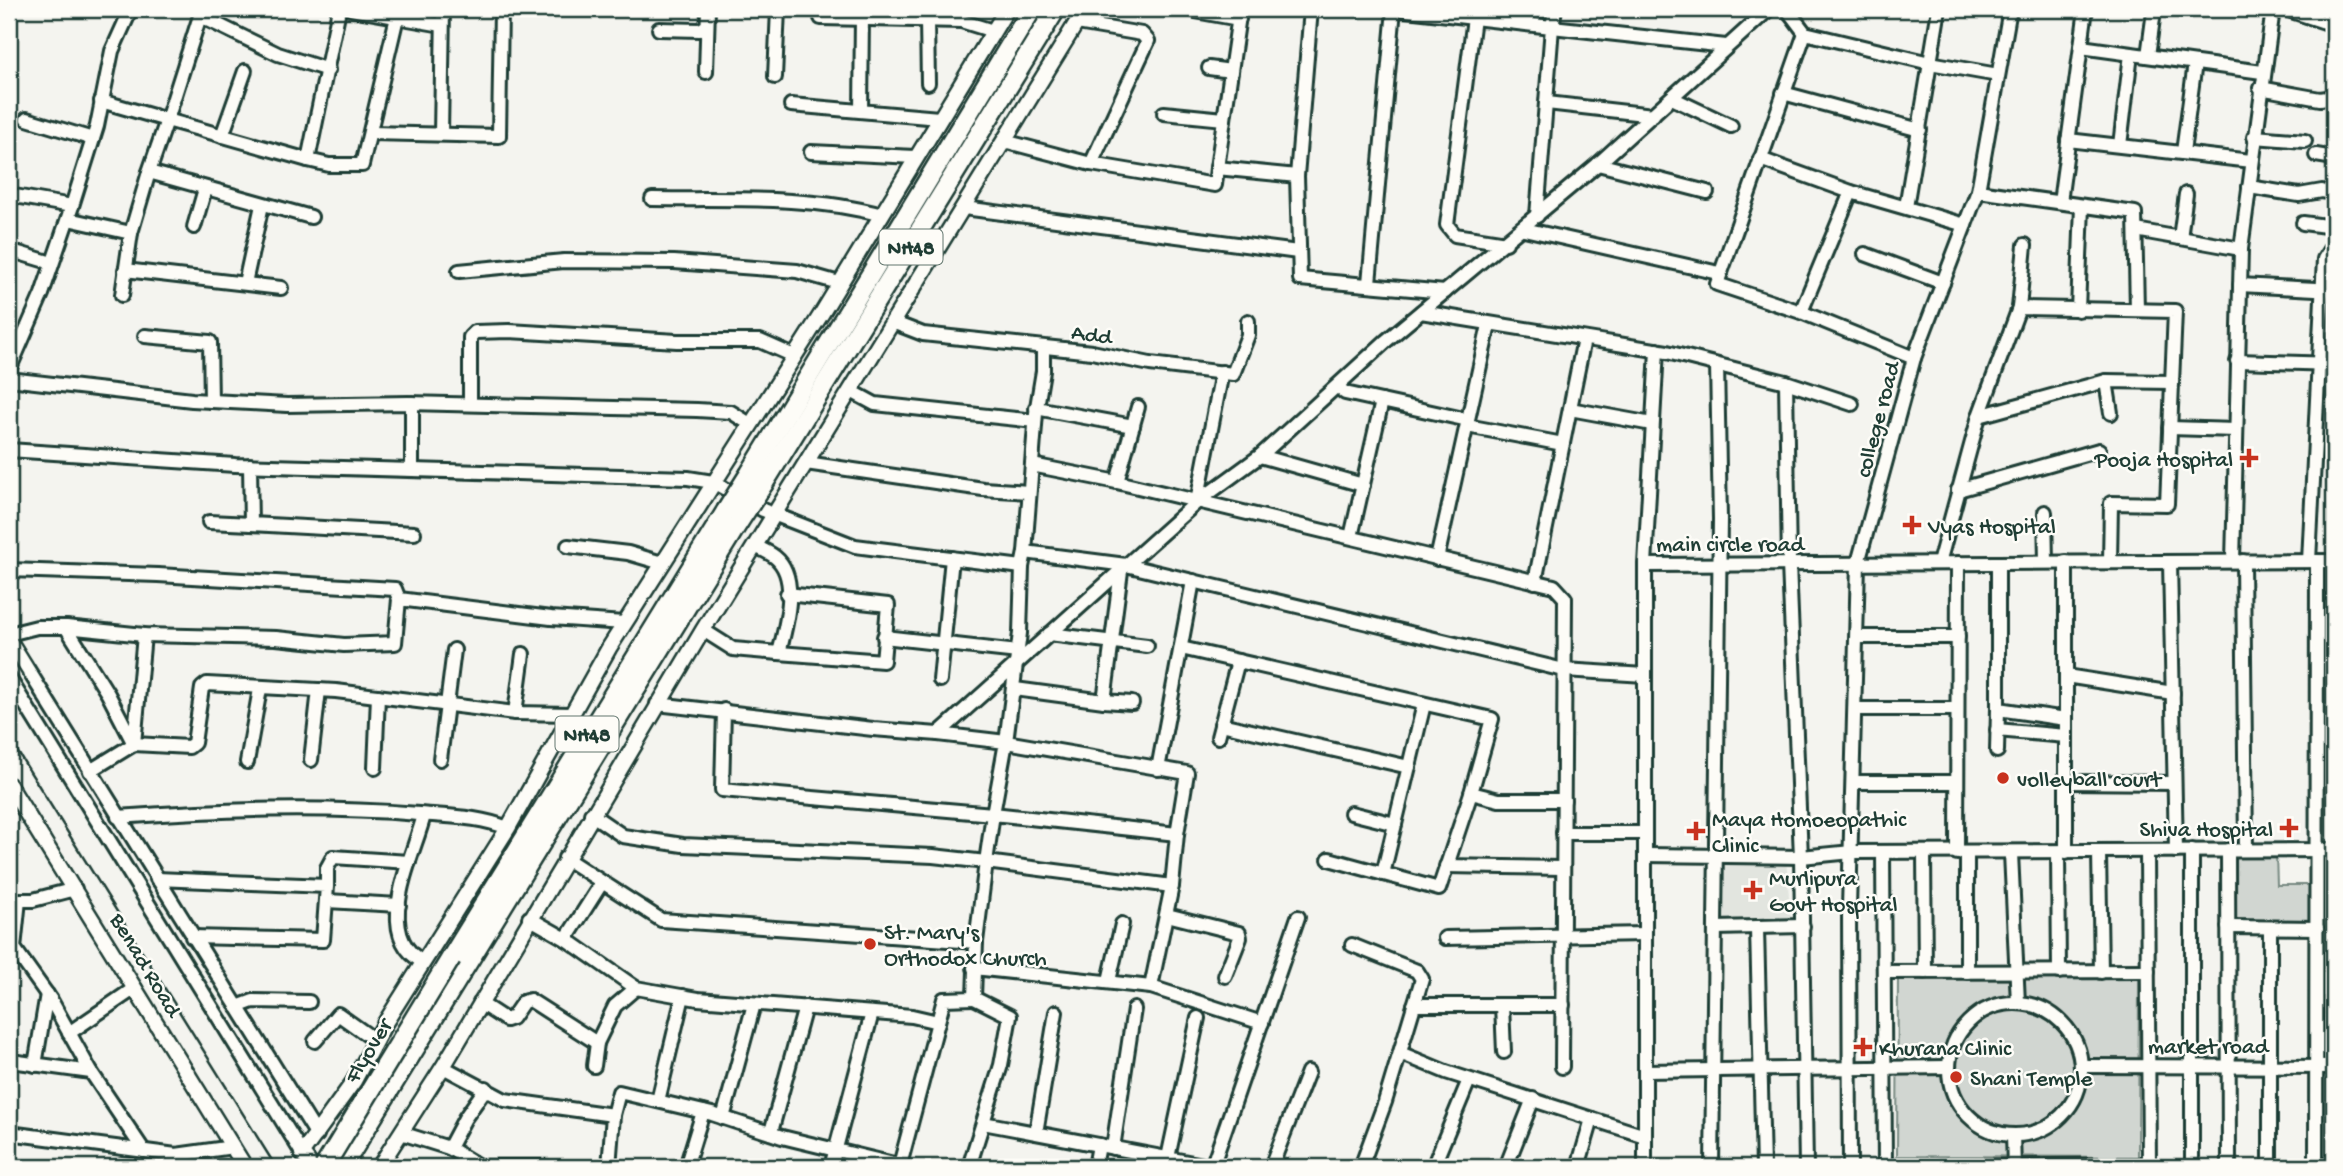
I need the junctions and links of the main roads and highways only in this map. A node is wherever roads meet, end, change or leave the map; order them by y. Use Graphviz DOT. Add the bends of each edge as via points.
graph roads {
  1 [pos="1007,9"];
  2 [pos="1032,9"];
  3 [pos="1056,9"];
  4 [pos="1085,9"];
  5 [pos="757,478"];
  6 [pos="9,785"];
  7 [pos="458,963"];
  8 [pos="317,1135"];
  9 [pos="242,1166"];
  10 [pos="312,1167"];
  11 [pos="324,1167"];
  12 [pos="341,1167"];
  13 [pos="379,1167"];
  1 -- 8 [label="main road" via="624,623 508,828"];
  2 -- 5 [label="highway, NH48"];
  3 -- 5 [label="highway, NH48"];
  4 -- 13 [label="main road" via="657,704"];
  5 -- 7 [label="highway, NH48, bridge"];
  6 -- 9 [label="main road, Benad Road"];
  7 -- 11 [label="highway, Flyover / NH48, bridge"];
  7 -- 12 [label="highway, Flyover / NH48"];
  8 -- 10 [label="main road" via="302,1153"];
  8 -- 12 [label="main road"];
}
